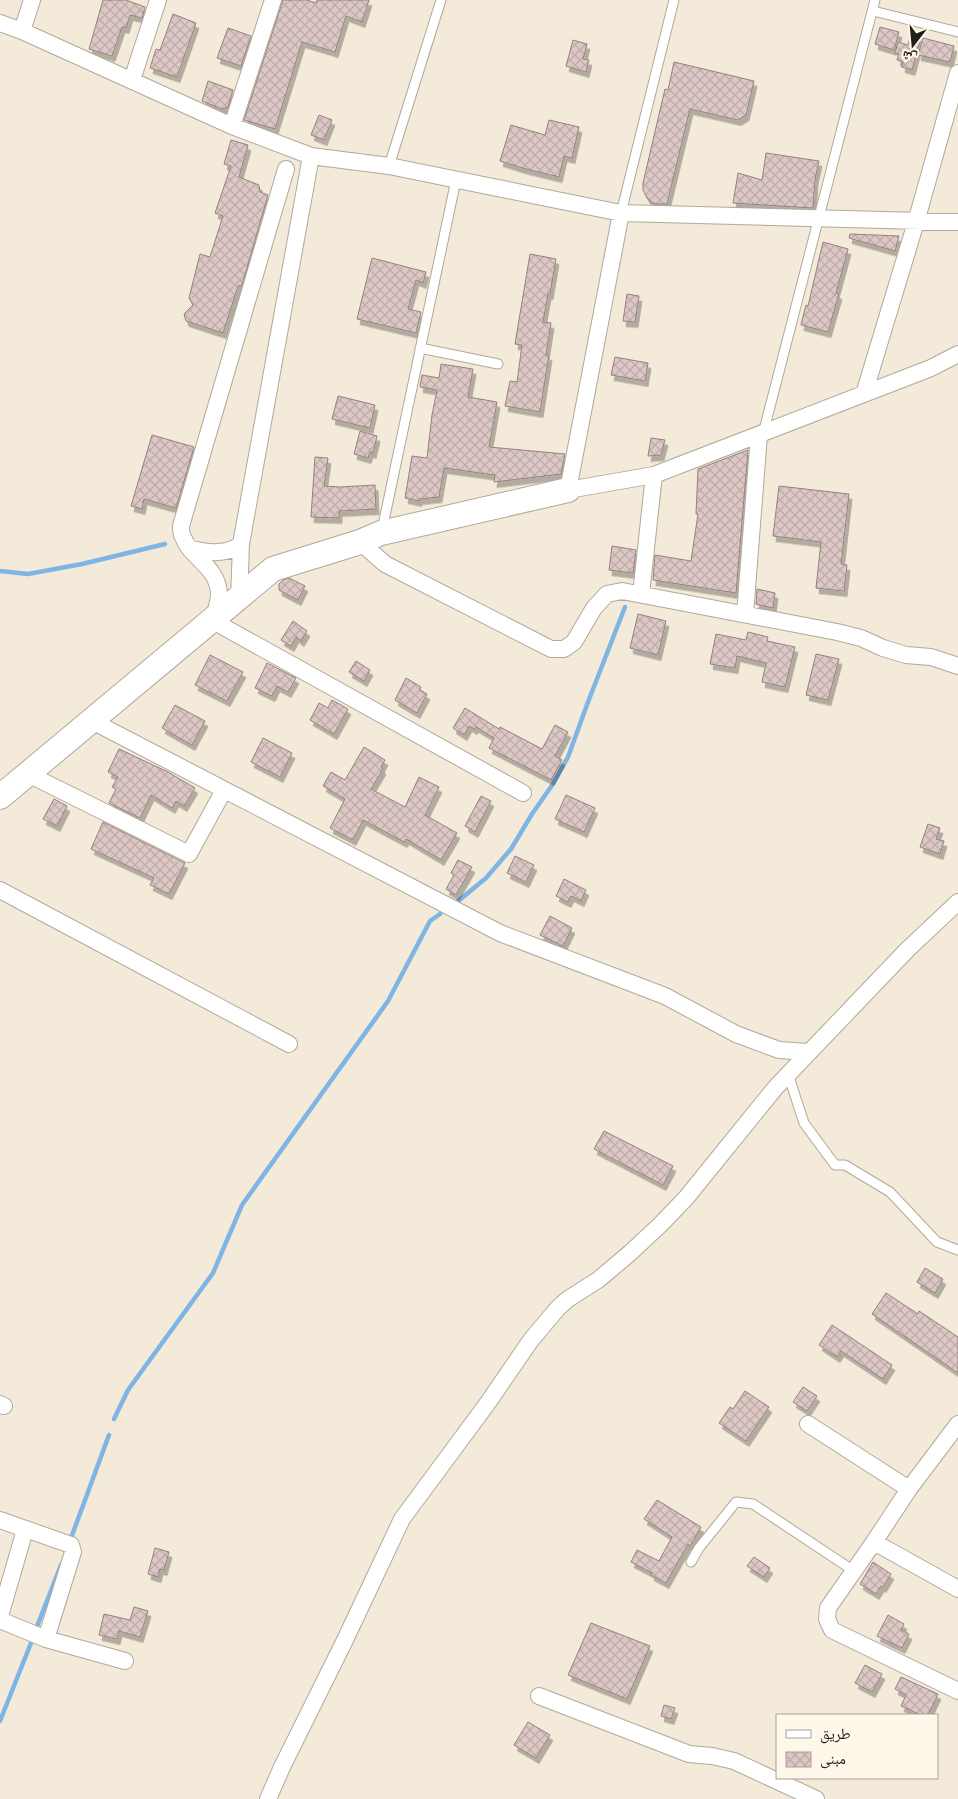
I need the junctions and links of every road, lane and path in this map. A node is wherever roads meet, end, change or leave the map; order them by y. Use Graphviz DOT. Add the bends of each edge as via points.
graph roads {
  1 [pos="32,0"];
  2 [pos="158,0"];
  3 [pos="273,0"];
  4 [pos="441,0"];
  5 [pos="674,0"];
  6 [pos="875,0"];
  7 [pos="873,10"];
  8 [pos="0,23"];
  9 [pos="22,31"];
  10 [pos="958,32"];
  11 [pos="958,73"];
  12 [pos="132,80"];
  13 [pos="232,126"];
  14 [pos="311,156"];
  15 [pos="389,166"];
  16 [pos="286,169"];
  17 [pos="456,180"];
  18 [pos="621,213"];
  19 [pos="820,218"];
  20 [pos="916,222"];
  21 [pos="958,222"];
  22 [pos="420,348"];
  23 [pos="958,354"];
  24 [pos="498,364"];
  25 [pos="864,394"];
  26 [pos="761,435"];
  27 [pos="654,474"];
  28 [pos="568,490"];
  29 [pos="370,537"];
  30 [pos="241,544"];
  31 [pos="189,548"];
  32 [pos="641,594"];
  33 [pos="239,599"];
  34 [pos="745,614"];
  35 [pos="213,621"];
  36 [pos="958,666"];
  37 [pos="92,721"];
  38 [pos="28,774"];
  39 [pos="224,790"];
  40 [pos="523,793"];
  41 [pos="0,797"];
  42 [pos="0,890"];
  43 [pos="958,902"];
  44 [pos="289,1044"];
  45 [pos="808,1052"];
  46 [pos="788,1074"];
  47 [pos="958,1250"];
  48 [pos="808,1424"];
  49 [pos="958,1424"];
  50 [pos="909,1489"];
  51 [pos="0,1520"];
  52 [pos="25,1530"];
  53 [pos="874,1542"];
  54 [pos="691,1562"];
  55 [pos="854,1571"];
  56 [pos="958,1589"];
  57 [pos="0,1616"];
  58 [pos="0,1620"];
  59 [pos="46,1639"];
  60 [pos="125,1661"];
  61 [pos="958,1691"];
  62 [pos="539,1696"];
  63 [pos="268,1799"];
  64 [pos="816,1799"];
  1 -- 9 [label="street"];
  2 -- 12 [label="street"];
  3 -- 13 [label="street"];
  4 -- 15 [label="lane"];
  5 -- 18 [label="lane"];
  6 -- 7 [label="lane"];
  7 -- 10 [label="lane"];
  7 -- 19 [label="lane"];
  8 -- 9 [label="street"];
  9 -- 12 [label="street"];
  11 -- 20 [label="street"];
  12 -- 13 [label="street"];
  13 -- 14 [label="street"];
  14 -- 15 [label="street"];
  14 -- 30 [label="street"];
  15 -- 17 [label="street"];
  16 -- 31 [label="street" via="184,514 182,537"];
  17 -- 18 [label="street"];
  17 -- 22 [label="lane"];
  18 -- 19 [label="street"];
  18 -- 28 [label="street"];
  19 -- 20 [label="street"];
  19 -- 26 [label="lane"];
  20 -- 21 [label="street"];
  20 -- 25 [label="street"];
  22 -- 24 [label="lane"];
  22 -- 29 [label="lane"];
  23 -- 25 [label="street"];
  25 -- 26 [label="street"];
  26 -- 27 [label="street"];
  26 -- 34 [label="street"];
  27 -- 28 [label="street"];
  27 -- 32 [label="street"];
  28 -- 29 [label="street"];
  29 -- 32 [label="street" via="385,564 551,649 564,649 574,642 594,608 607,594 622,591"];
  29 -- 33 [label="street" via="274,569"];
  30 -- 31 [label="street" via="213,552"];
  30 -- 33 [label="street"];
  31 -- 35 [label="street" via="209,567 216,582 219,592"];
  32 -- 34 [label="street"];
  33 -- 35 [label="street"];
  34 -- 36 [label="street" via="837,632 906,655"];
  35 -- 37 [label="street"];
  35 -- 40 [label="street"];
  37 -- 38 [label="street"];
  37 -- 39 [label="street"];
  38 -- 39 [label="street" via="189,854"];
  38 -- 41 [label="street"];
  39 -- 45 [label="street" via="500,932 664,996 736,1034 779,1050"];
  42 -- 44 [label="street"];
  43 -- 45 [label="street"];
  45 -- 46 [label="street"];
  46 -- 47 [label="lane" via="804,1123 835,1165 844,1165 890,1192 937,1242"];
  46 -- 63 [label="street" via="660,1225 598,1280 558,1308 531,1340 402,1519"];
  48 -- 50 [label="street"];
  49 -- 50 [label="street"];
  50 -- 53 [label="street"];
  51 -- 52 [label="street"];
  52 -- 57 [label="street"];
  52 -- 59 [label="street" via="70,1545 73,1552"];
  53 -- 55 [label="street"];
  53 -- 56 [label="street"];
  54 -- 55 [label="lane" via="698,1548 736,1502 753,1504"];
  55 -- 61 [label="street" via="828,1608 826,1620 832,1630"];
  58 -- 59 [label="street"];
  59 -- 60 [label="street"];
  62 -- 64 [label="street" via="689,1754 734,1761"];
}
